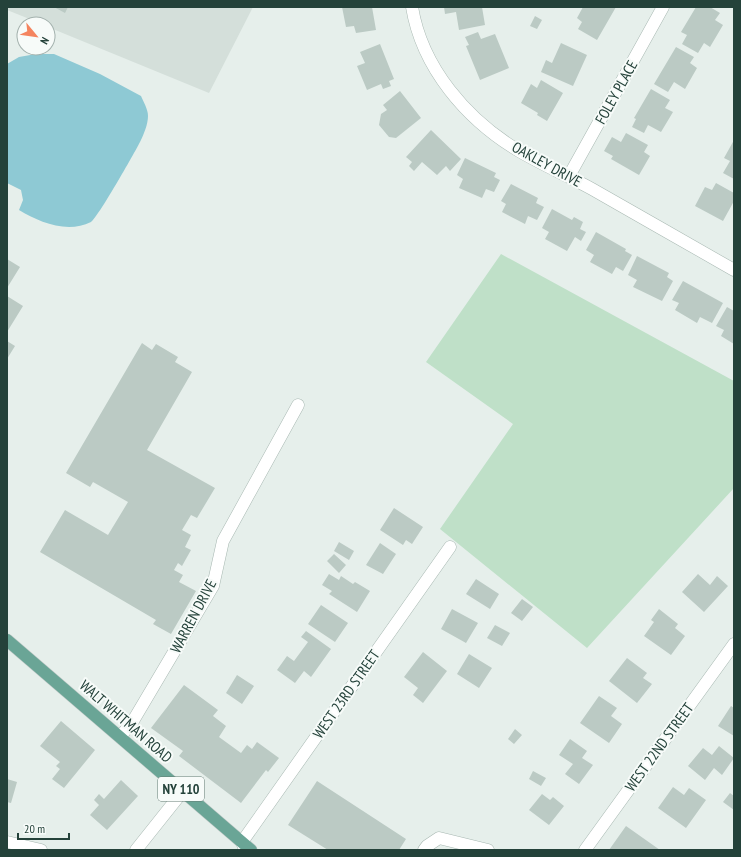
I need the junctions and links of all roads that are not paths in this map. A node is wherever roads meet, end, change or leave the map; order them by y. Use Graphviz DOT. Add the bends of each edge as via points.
graph roads {
  1 [pos="412,7"];
  2 [pos="663,7"];
  3 [pos="569,176"];
  4 [pos="734,270"];
  5 [pos="298,405"];
  6 [pos="450,547"];
  7 [pos="7,640"];
  8 [pos="734,644"];
  9 [pos="120,737"];
  10 [pos="183,791"];
  11 [pos="7,842"];
  12 [pos="246,847"];
  13 [pos="23,848"];
  14 [pos="41,850"];
  15 [pos="136,850"];
  16 [pos="254,850"];
  17 [pos="424,850"];
  18 [pos="488,850"];
  19 [pos="585,850"];
  1 -- 3 [label="street, OAKLEY DRIVE" via="426,53 448,89 481,124 519,151"];
  2 -- 3 [label="street, FOLEY PLACE"];
  3 -- 4 [label="street, OAKLEY DRIVE"];
  5 -- 9 [label="street, WARREN DRIVE" via="223,541 213,586 133,721"];
  6 -- 12 [label="street, WEST 23RD STREET"];
  7 -- 9 [label="main road, WALT WHITMAN ROAD / NY 110"];
  8 -- 19 [label="street, WEST 22ND STREET"];
  9 -- 10 [label="main road, WALT WHITMAN ROAD / NY 110"];
  10 -- 12 [label="main road, WALT WHITMAN ROAD / NY 110"];
  10 -- 15 [label="street"];
  11 -- 13 [label="street"];
  12 -- 16 [label="main road, WALT WHITMAN ROAD / NY 110"];
  13 -- 14 [label="street"];
  17 -- 18 [label="street" via="439,838"];
}
